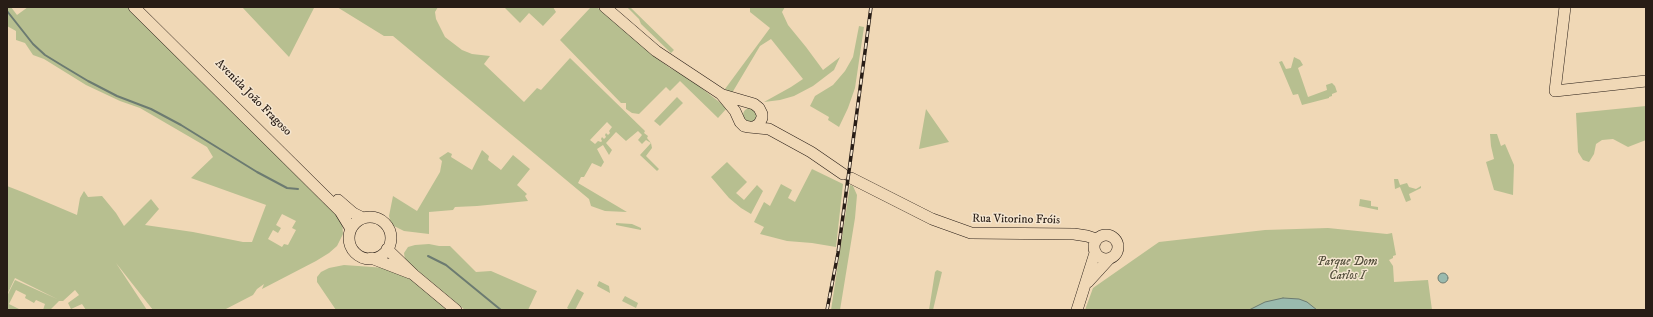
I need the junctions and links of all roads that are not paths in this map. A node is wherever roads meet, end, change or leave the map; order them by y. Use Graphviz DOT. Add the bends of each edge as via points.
graph roads {
  1 [pos="134,7"];
  2 [pos="144,7"];
  3 [pos="605,7"];
  4 [pos="616,7"];
  5 [pos="1565,7"];
  6 [pos="668,59"];
  7 [pos="1646,81"];
  8 [pos="720,94"];
  9 [pos="750,104"];
  10 [pos="738,115"];
  11 [pos="762,118"];
  12 [pos="754,127"];
  13 [pos="769,129"];
  14 [pos="363,218"];
  15 [pos="351,229"];
  16 [pos="1096,239"];
  17 [pos="387,249"];
  18 [pos="1095,253"];
  19 [pos="371,258"];
  20 [pos="1109,259"];
  21 [pos="414,275"];
  22 [pos="1085,285"];
  23 [pos="456,310"];
  24 [pos="1077,310"];
  1 -- 15 [label="main road, Avenida João Fragoso" via="340,211"];
  2 -- 14 [label="main road, Avenida João Fragoso" via="344,207"];
  3 -- 6 [label="main road, Rua Vitorino Fróis" via="632,32"];
  4 -- 6 [label="main road, Rua Vitorino Fróis" via="646,34"];
  5 -- 7 [label="main road" via="1555,92"];
  6 -- 8 [label="main road, Rua Vitorino Fróis"];
  8 -- 9 [label="main road, Rua Vitorino Fróis"];
  8 -- 10 [label="main road, Rua Vitorino Fróis"];
  9 -- 10 [label="main road" via="742,106"];
  9 -- 11 [label="main road, Rua Vitorino Fróis" via="760,108"];
  10 -- 12 [label="main road, Rua Vitorino Fróis" via="744,126"];
  11 -- 12 [label="main road"];
  11 -- 13 [label="main road, Rua Vitorino Fróis"];
  12 -- 13 [label="main road, Rua Vitorino Fróis"];
  13 -- 16 [label="main road, Rua Vitorino Fróis" via="847,176 932,219 971,233 1074,234"];
  14 -- 15 [label="main road"];
  14 -- 17 [label="main road" via="378,218 387,225 391,238"];
  15 -- 19 [label="main road" via="349,242 354,251 361,257"];
  16 -- 18 [label="main road"];
  16 -- 20 [label="main road" via="1108,235 1116,240 1118,250 1115,256"];
  17 -- 19 [label="main road" via="377,257"];
  17 -- 21 [label="main road"];
  18 -- 20 [label="main road" via="1101,259"];
  18 -- 22 [label="main road"];
  19 -- 21 [label="main road"];
  20 -- 22 [label="main road"];
  21 -- 23 [label="main road"];
  22 -- 24 [label="main road"];
}
